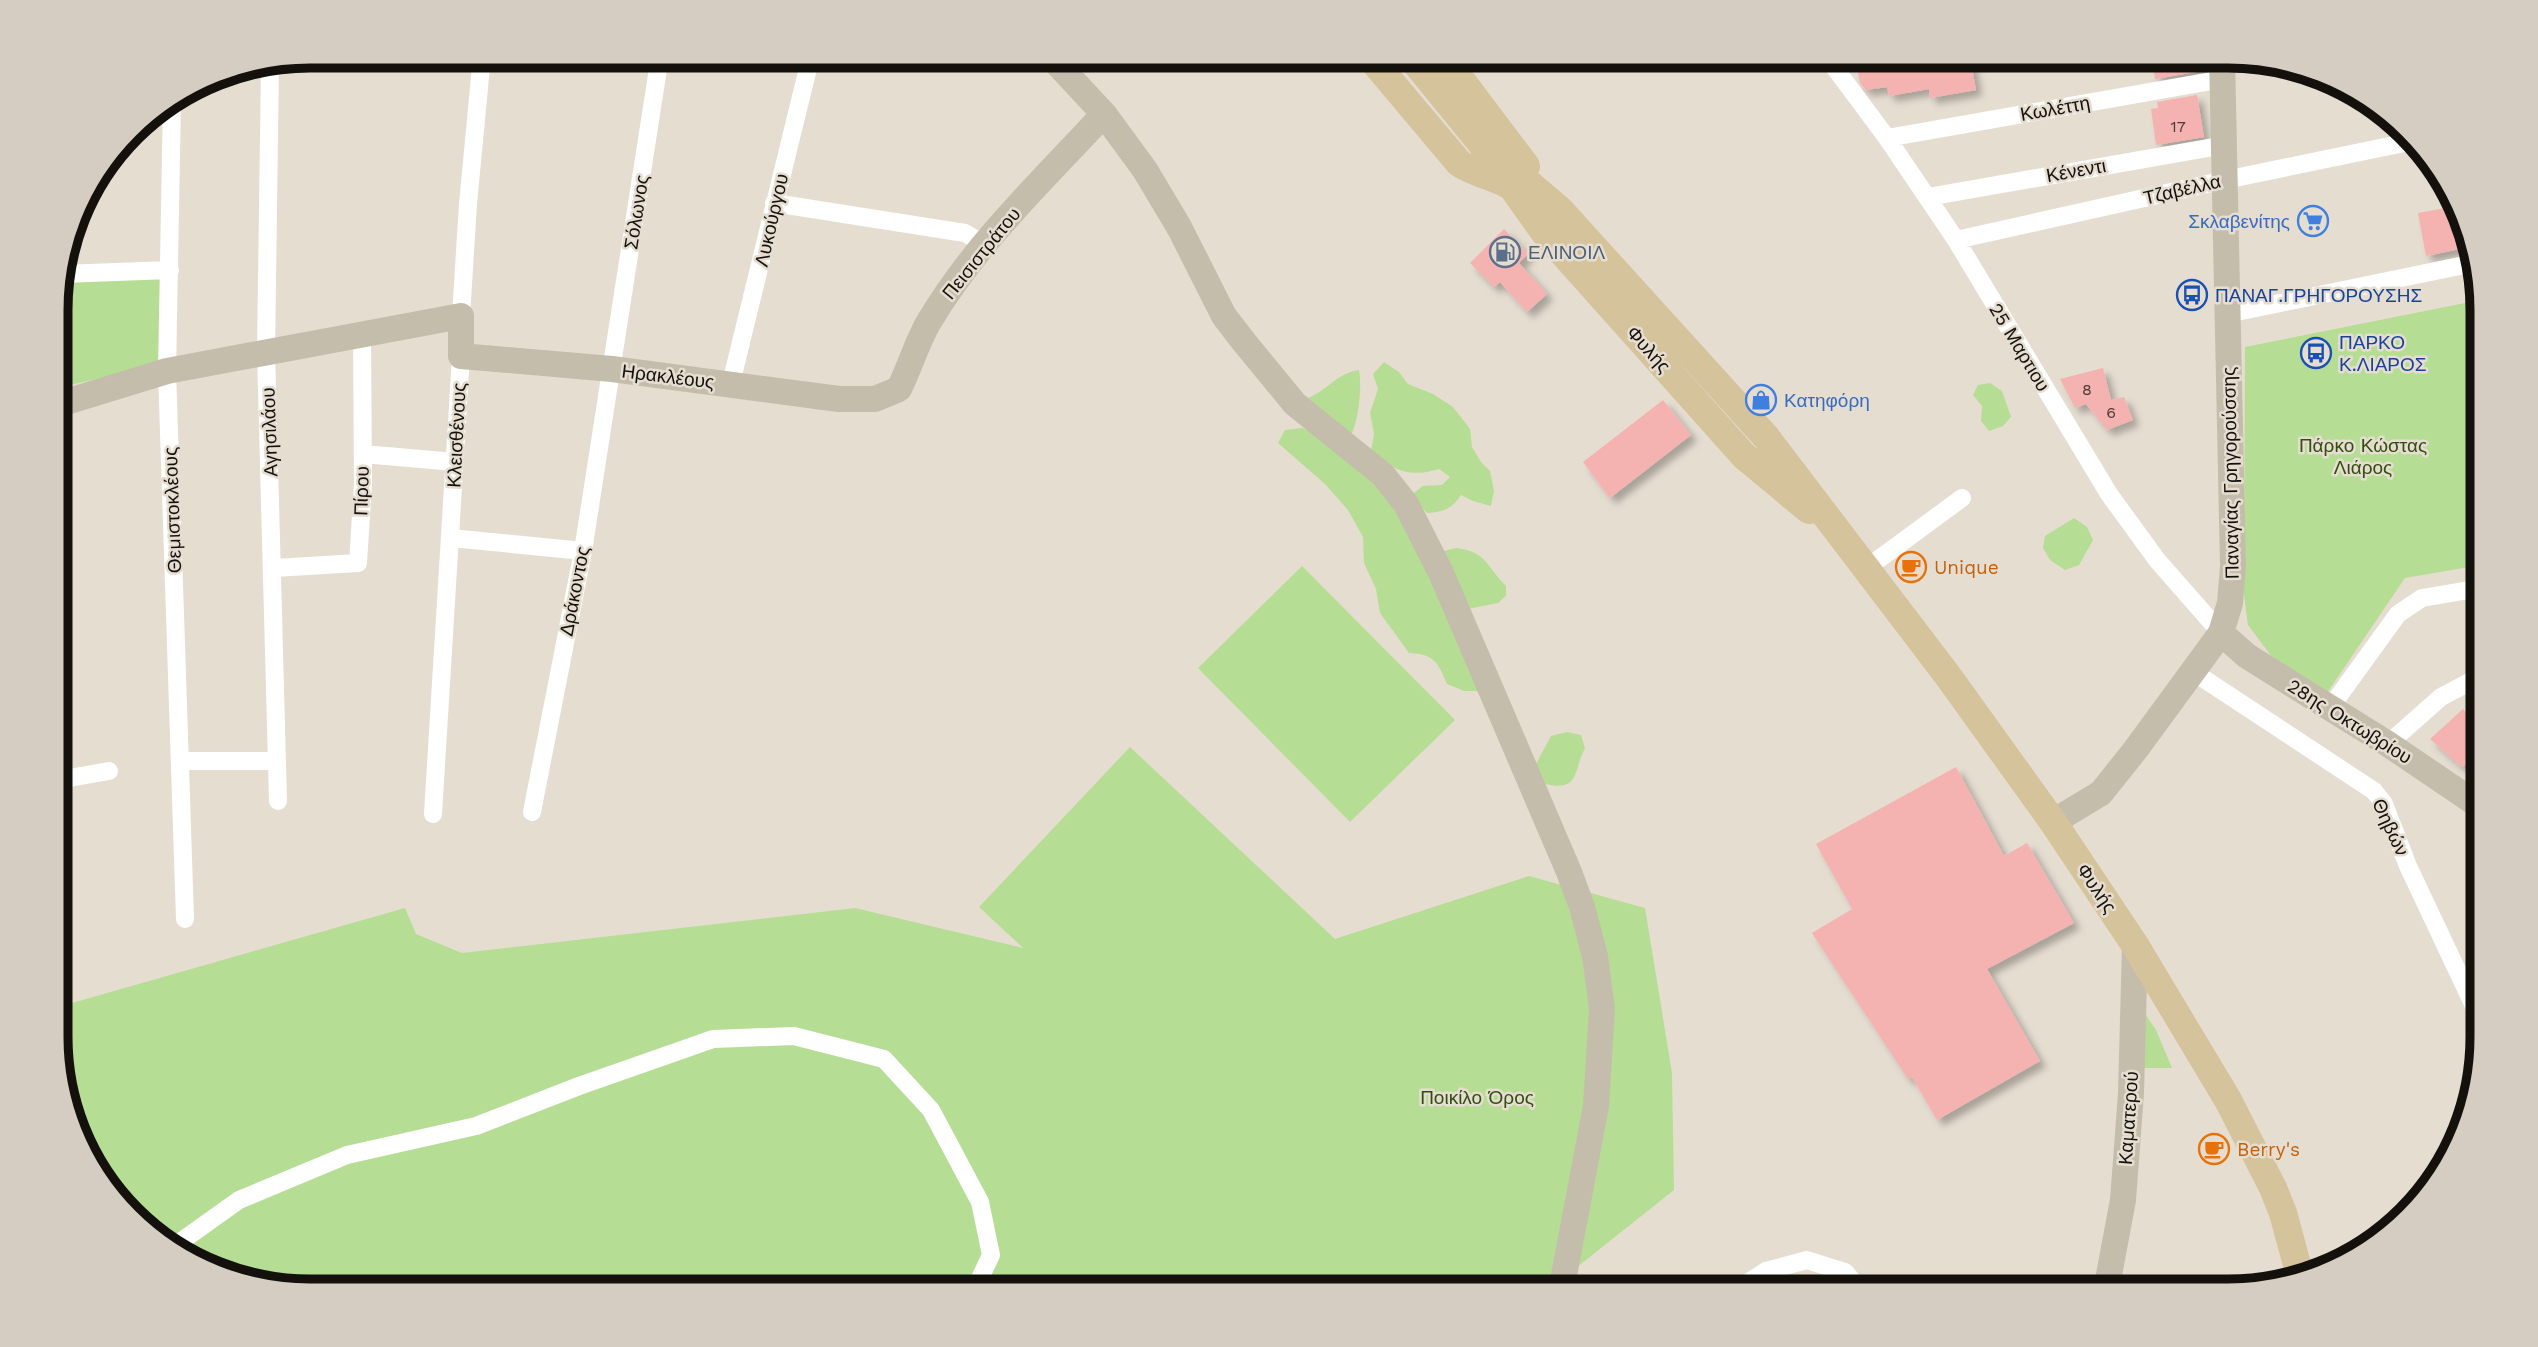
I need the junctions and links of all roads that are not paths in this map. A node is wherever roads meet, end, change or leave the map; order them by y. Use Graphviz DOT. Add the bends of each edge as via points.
graph roads {
  1 [pos="1379,68"];
  2 [pos="1420,68"];
  3 [pos="1452,68"];
  4 [pos="1835,68"];
  5 [pos="2217,68"];
  6 [pos="2222,68"];
  7 [pos="481,69"];
  8 [pos="658,69"];
  9 [pos="808,69"];
  10 [pos="1062,69"];
  11 [pos="271,72"];
  12 [pos="172,112"];
  13 [pos="1104,114"];
  14 [pos="1887,138"];
  15 [pos="1480,142"];
  16 [pos="2402,143"];
  17 [pos="2225,145"];
  18 [pos="2225,180"];
  19 [pos="1510,186"];
  20 [pos="1927,197"];
  21 [pos="774,203"];
  22 [pos="1560,210"];
  23 [pos="1956,240"];
  24 [pos="984,244"];
  25 [pos="2465,265"];
  26 [pos="170,270"];
  27 [pos="72,274"];
  28 [pos="2227,314"];
  29 [pos="461,316"];
  30 [pos="362,334"];
  31 [pos="266,353"];
  32 [pos="461,356"];
  33 [pos="612,369"];
  34 [pos="167,372"];
  35 [pos="731,383"];
  36 [pos="874,399"];
  37 [pos="69,401"];
  38 [pos="362,454"];
  39 [pos="455,461"];
  40 [pos="1962,498"];
  41 [pos="1840,535"];
  42 [pos="451,538"];
  43 [pos="583,551"];
  44 [pos="274,568"];
  45 [pos="1864,570"];
  46 [pos="2470,590"];
  47 [pos="2221,633"];
  48 [pos="2192,670"];
  49 [pos="2470,682"];
  50 [pos="2330,708"];
  51 [pos="2388,744"];
  52 [pos="180,761"];
  53 [pos="277,761"];
  54 [pos="109,771"];
  55 [pos="68,778"];
  56 [pos="2470,800"];
  57 [pos="278,801"];
  58 [pos="531,812"];
  59 [pos="433,814"];
  60 [pos="2053,822"];
  61 [pos="185,919"];
  62 [pos="2135,945"];
  63 [pos="2470,997"];
  64 [pos="181,1241"];
  65 [pos="2298,1268"];
  66 [pos="1563,1278"];
  67 [pos="1755,1278"];
  68 [pos="1850,1278"];
  69 [pos="2108,1278"];
  70 [pos="980,1279"];
  1 -- 19 [label="main road" via="1459,163"];
  2 -- 15 [label="main road, Φυλής"];
  3 -- 22 [label="main road"];
  4 -- 14 [label="street, 25 Μαρτιου"];
  5 -- 14 [label="street, Κωλέττη"];
  6 -- 17 [label="street, Παναγίας Γρηγορούσσης"];
  7 -- 29 [label="street, Κλεισθένους"];
  8 -- 33 [label="street, Σόλωνος"];
  9 -- 21 [label="street, Λυκούργου"];
  10 -- 13 [label="street"];
  11 -- 31 [label="street, Αγησιλάου"];
  12 -- 26 [label="street, Θεμιστοκλέους"];
  13 -- 24 [label="street, Πεισιστράτου"];
  13 -- 66 [label="street" via="1165,201 1224,316 1244,342 1295,404 1383,475 1406,504 1441,573 1569,872 1595,956 1602,1009 1596,1106"];
  14 -- 20 [label="street, 25 Μαρτιου"];
  15 -- 19 [label="main road, Φυλής"];
  15 -- 22 [label="main road, Φυλής"];
  16 -- 18 [label="street, Τζαβέλλα"];
  17 -- 18 [label="street, Παναγίας Γρηγορούσσης"];
  17 -- 20 [label="street, Κένεντι"];
  18 -- 23 [label="street, Τζαβέλλα"];
  18 -- 28 [label="street, Παναγίας Γρηγορούσσης"];
  19 -- 41 [label="main road, Φυλής" via="1544,232 1744,456"];
  20 -- 23 [label="street, 25 Μαρτιου"];
  21 -- 24 [label="street" via="965,233"];
  21 -- 35 [label="street, Λυκούργου"];
  22 -- 41 [label="main road, Φυλής" via="1766,437"];
  23 -- 47 [label="street, 25 Μαρτιου" via="2109,494 2157,560"];
  24 -- 36 [label="street, Πεισιστράτου" via="928,322 899,388"];
  25 -- 28 [label="street"];
  26 -- 27 [label="street"];
  26 -- 34 [label="street, Θεμιστοκλέους"];
  28 -- 47 [label="street, Παναγίας Γρηγορούσσης" via="2233,566 2230,603"];
  29 -- 30 [label="street"];
  29 -- 32 [label="street, Κλεισθένους"];
  30 -- 31 [label="street"];
  30 -- 38 [label="street, Πίρου"];
  31 -- 34 [label="street"];
  31 -- 44 [label="street, Αγησιλάου"];
  32 -- 33 [label="street, Ηρακλέους"];
  32 -- 39 [label="street, Κλεισθένους"];
  33 -- 35 [label="street, Ηρακλέους"];
  33 -- 43 [label="street, Δράκοντος"];
  34 -- 37 [label="street"];
  34 -- 52 [label="street, Θεμιστοκλέους"];
  35 -- 36 [label="street, Ηρακλέους" via="839,399"];
  38 -- 39 [label="street"];
  38 -- 44 [label="street, Πίρου" via="358,564"];
  39 -- 42 [label="street, Κλεισθένους"];
  40 -- 45 [label="street"];
  41 -- 45 [label="main road, Φυλής"];
  42 -- 43 [label="street"];
  42 -- 59 [label="street, Κλεισθένους"];
  43 -- 58 [label="street, Δράκοντος"];
  44 -- 53 [label="street, Αγησιλάου"];
  45 -- 60 [label="main road, Φυλής" via="1948,676"];
  46 -- 50 [label="street" via="2422,598 2398,614"];
  47 -- 48 [label="street, Παναγίας Γρηγορούσσης"];
  47 -- 50 [label="street, 28ης Οκτωβρίου" via="2247,656"];
  48 -- 60 [label="street, Παναγίας Γρηγορούσσης" via="2101,793"];
  48 -- 63 [label="street, Θηβών" via="2374,791 2385,804"];
  49 -- 51 [label="street" via="2441,697"];
  50 -- 51 [label="street, 28ης Οκτωβρίου"];
  51 -- 56 [label="street, 28ης Οκτωβρίου"];
  52 -- 53 [label="street"];
  52 -- 61 [label="street, Θεμιστοκλέους"];
  53 -- 57 [label="street, Αγησιλάου"];
  54 -- 55 [label="street"];
  60 -- 62 [label="main road, Φυλής"];
  62 -- 65 [label="main road, Φυλής" via="2240,1122 2283,1213"];
  62 -- 69 [label="street, Καματερού" via="2124,1187"];
  64 -- 70 [label="street" via="239,1199 347,1155 476,1126 713,1039 794,1036 884,1059 930,1110 980,1202 991,1255"];
  67 -- 68 [label="street" via="1807,1260 1845,1272"];
}
